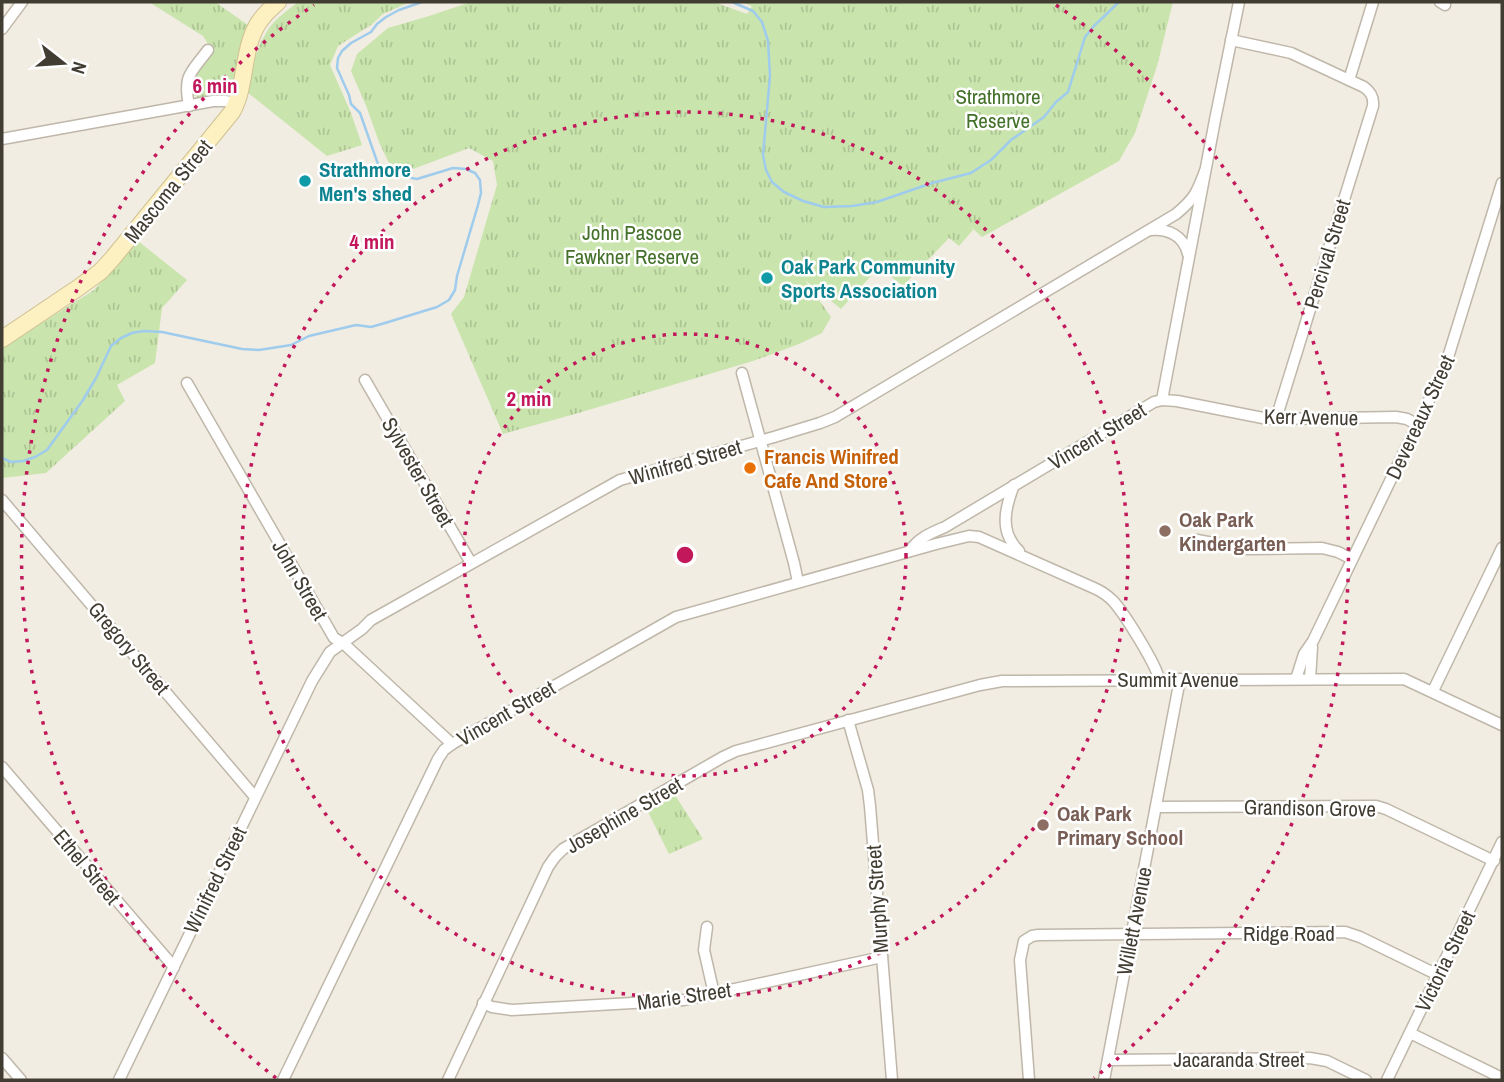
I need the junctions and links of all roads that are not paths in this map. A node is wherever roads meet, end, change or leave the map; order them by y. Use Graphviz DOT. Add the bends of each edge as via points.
graph roads {
  1 [pos="22,2"];
  2 [pos="278,2"];
  3 [pos="1240,2"];
  4 [pos="1373,2"];
  5 [pos="2,29"];
  6 [pos="1231,40"];
  7 [pos="208,50"];
  8 [pos="1349,80"];
  9 [pos="237,103"];
  10 [pos="189,106"];
  11 [pos="2,139"];
  12 [pos="1205,171"];
  13 [pos="1502,183"];
  14 [pos="1147,231"];
  15 [pos="1189,258"];
  16 [pos="2,338"];
  17 [pos="742,373"];
  18 [pos="365,380"];
  19 [pos="187,383"];
  20 [pos="1161,400"];
  21 [pos="1276,419"];
  22 [pos="1418,425"];
  23 [pos="761,440"];
  24 [pos="1014,485"];
  25 [pos="2,500"];
  26 [pos="945,527"];
  27 [pos="1197,540"];
  28 [pos="936,544"];
  29 [pos="1502,548"];
  30 [pos="910,551"];
  31 [pos="1027,557"];
  32 [pos="1352,559"];
  33 [pos="471,563"];
  34 [pos="801,581"];
  35 [pos="338,641"];
  36 [pos="1313,641"];
  37 [pos="1310,678"];
  38 [pos="1159,679"];
  39 [pos="1180,679"];
  40 [pos="1296,679"];
  41 [pos="1433,691"];
  42 [pos="848,720"];
  43 [pos="1502,724"];
  44 [pos="452,744"];
  45 [pos="2,767"];
  46 [pos="256,797"];
  47 [pos="1156,807"];
  48 [pos="1502,842"];
  49 [pos="1494,861"];
  50 [pos="706,927"];
  51 [pos="1132,934"];
  52 [pos="882,957"];
  53 [pos="174,967"];
  54 [pos="1438,975"];
  55 [pos="714,994"];
  56 [pos="483,1003"];
  57 [pos="1410,1033"];
  58 [pos="2,1058"];
  59 [pos="1108,1060"];
  60 [pos="1502,1078"];
  61 [pos="20,1080"];
  62 [pos="119,1080"];
  63 [pos="283,1080"];
  64 [pos="448,1080"];
  65 [pos="892,1080"];
  66 [pos="1029,1080"];
  67 [pos="1104,1080"];
  68 [pos="1366,1080"];
  69 [pos="1387,1080"];
  1 -- 5 [label="street"];
  2 -- 9 [label="main road, Mascoma Street" via="255,29"];
  3 -- 6 [label="street, Vincent Street"];
  4 -- 8 [label="street"];
  6 -- 8 [label="street" via="1291,53"];
  6 -- 12 [label="street, Vincent Street"];
  7 -- 10 [label="street" via="187,80"];
  8 -- 21 [label="street, Percival Street" via="1368,90 1373,106"];
  9 -- 10 [label="street" via="220,100"];
  9 -- 16 [label="main road, Mascoma Street" via="100,272"];
  10 -- 11 [label="street"];
  12 -- 14 [label="street, Winifred Street" via="1193,199"];
  12 -- 15 [label="street, Vincent Street"];
  13 -- 22 [label="street, Devereaux Street" via="1448,358"];
  14 -- 15 [label="street" via="1172,233 1186,245"];
  14 -- 23 [label="street, Winifred Street" via="835,417"];
  15 -- 20 [label="street, Vincent Street"];
  17 -- 23 [label="street"];
  18 -- 33 [label="street, Sylvester Street"];
  19 -- 35 [label="street, John Street"];
  20 -- 21 [label="street, Kerr Avenue"];
  20 -- 24 [label="street, Vincent Street"];
  21 -- 22 [label="street, Kerr Avenue" via="1396,417"];
  22 -- 32 [label="street, Devereaux Street"];
  23 -- 33 [label="street, Winifred Street" via="620,480"];
  23 -- 34 [label="street"];
  24 -- 26 [label="street, Vincent Street"];
  24 -- 31 [label="street" via="1005,521 1011,543"];
  25 -- 46 [label="street, Gregory Street"];
  26 -- 28 [label="street"];
  26 -- 30 [label="street, Vincent Street" via="924,537"];
  27 -- 32 [label="street" via="1246,549 1322,548"];
  28 -- 30 [label="street, Vincent Street"];
  28 -- 31 [label="street, Vincent Street" via="979,537"];
  29 -- 41 [label="street"];
  30 -- 34 [label="street, Vincent Street"];
  31 -- 38 [label="street, Vincent Street" via="1110,598"];
  32 -- 36 [label="street, Devereaux Street"];
  33 -- 35 [label="street, Winifred Street" via="359,624"];
  34 -- 44 [label="street, Vincent Street" via="676,617"];
  35 -- 44 [label="street, John Street"];
  35 -- 46 [label="street, Winifred Street" via="321,654"];
  36 -- 37 [label="street, Devereaux Street"];
  36 -- 40 [label="street, Devereaux Street"];
  37 -- 40 [label="street, Summit Avenue"];
  37 -- 41 [label="street, Summit Avenue" via="1404,679"];
  38 -- 39 [label="street, Summit Avenue"];
  38 -- 42 [label="street, Summit Avenue" via="992,682"];
  39 -- 40 [label="street, Summit Avenue"];
  39 -- 47 [label="street, Willett Avenue"];
  41 -- 43 [label="street, Summit Avenue"];
  42 -- 52 [label="street, Murphy Street" via="868,790"];
  42 -- 56 [label="street, Josephine Street" via="736,751 563,849 548,867"];
  44 -- 63 [label="street, Vincent Street" via="438,759"];
  45 -- 53 [label="street, Ethel Street"];
  46 -- 53 [label="street, Winifred Street"];
  47 -- 49 [label="street, Grandison Grove" via="1376,806"];
  47 -- 51 [label="street, Willett Avenue"];
  48 -- 49 [label="street, Victoria Street"];
  49 -- 54 [label="street, Victoria Street"];
  50 -- 55 [label="street" via="704,950"];
  51 -- 54 [label="street, Ridge Road" via="1345,932"];
  51 -- 59 [label="street, Willett Avenue"];
  51 -- 66 [label="street, Ridge Road" via="1038,934 1024,941 1020,960"];
  52 -- 55 [label="street, Marie Street"];
  52 -- 65 [label="street, Murphy Street"];
  53 -- 62 [label="street, Winifred Street"];
  54 -- 57 [label="street, Victoria Street"];
  55 -- 56 [label="street, Marie Street" via="672,1001 512,1010"];
  56 -- 64 [label="street, Josephine Street"];
  57 -- 60 [label="street"];
  57 -- 69 [label="street, Victoria Street"];
  58 -- 61 [label="street"];
  59 -- 67 [label="street, Willett Avenue"];
  59 -- 68 [label="street, Jacaranda Street" via="1310,1058"];
}
